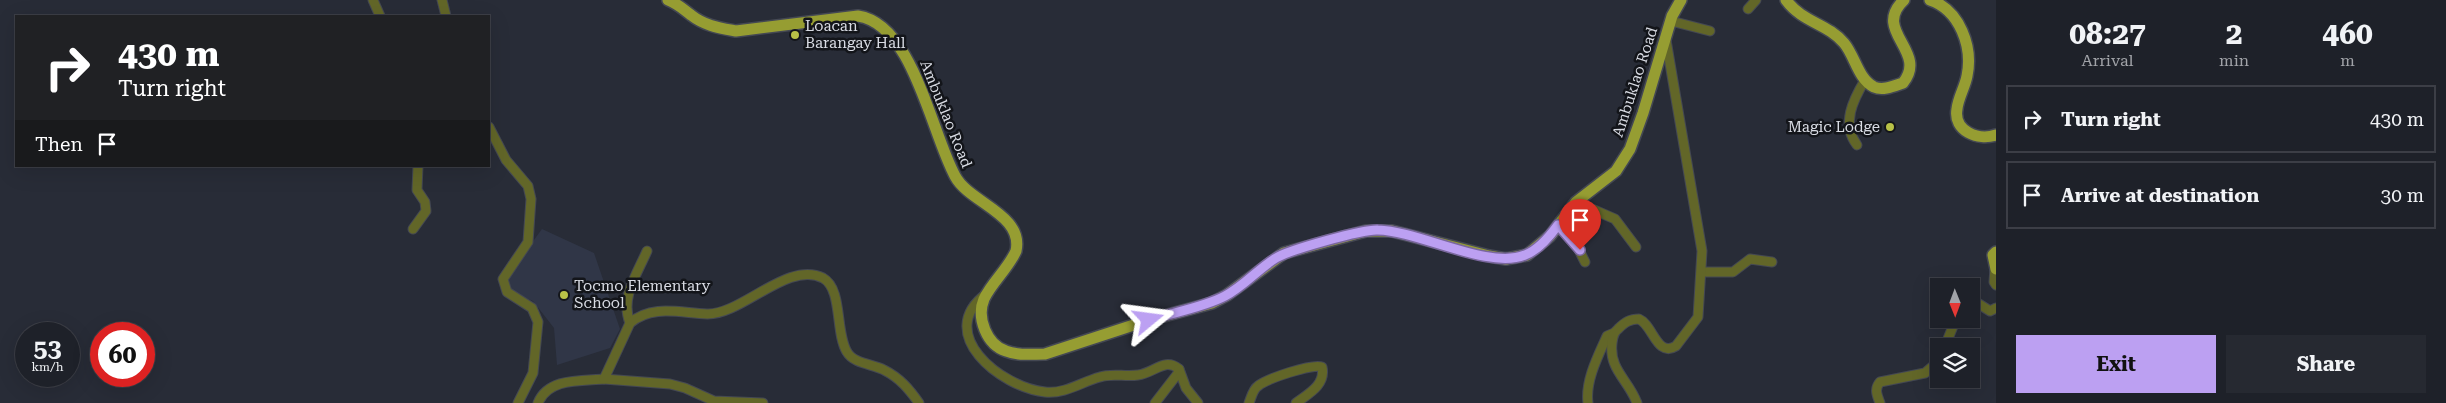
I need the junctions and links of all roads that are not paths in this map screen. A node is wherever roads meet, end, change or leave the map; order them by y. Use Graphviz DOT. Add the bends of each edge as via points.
graph roads {
  1 [pos="372,0"];
  2 [pos="442,0"];
  3 [pos="668,0"];
  4 [pos="1681,0"];
  5 [pos="1756,0"];
  6 [pos="1786,0"];
  7 [pos="1904,0"];
  8 [pos="1930,0"];
  9 [pos="1748,9"];
  10 [pos="380,15"];
  11 [pos="446,15"];
  12 [pos="1671,21"];
  13 [pos="1710,31"];
  14 [pos="1666,40"];
  15 [pos="1865,80"];
  16 [pos="490,128"];
  17 [pos="1996,135"];
  18 [pos="1857,145"];
  19 [pos="418,167"];
  20 [pos="1576,202"];
  21 [pos="1558,225"];
  22 [pos="414,229"];
  23 [pos="1636,247"];
  24 [pos="647,251"];
  25 [pos="1996,252"];
  26 [pos="1585,262"];
  27 [pos="1772,262"];
  28 [pos="1996,268"];
  29 [pos="1702,272"];
  30 [pos="1996,285"];
  31 [pos="988,292"];
  32 [pos="1980,305"];
  33 [pos="1996,308"];
  34 [pos="630,323"];
  35 [pos="1614,333"];
  36 [pos="1180,369"];
  37 [pos="1930,369"];
  38 [pos="604,378"];
  39 [pos="1171,382"];
  40 [pos="1186,388"];
  41 [pos="518,403"];
  42 [pos="538,403"];
  43 [pos="763,403"];
  44 [pos="920,403"];
  45 [pos="1156,403"];
  46 [pos="1198,403"];
  47 [pos="1249,403"];
  48 [pos="1296,403"];
  49 [pos="1588,403"];
  50 [pos="1637,403"];
  51 [pos="1880,403"];
  1 -- 10 [label="street"];
  2 -- 11 [label="street"];
  3 -- 31 [label="main road, Ambuklao Road" via="700,21 736,31 858,16 868,18 890,35 913,69 956,178 966,191 1010,225 1016,234 1018,243 1013,258"];
  4 -- 12 [label="main road, Ambuklao Road"];
  5 -- 9 [label="street"];
  6 -- 15 [label="main road" via="1802,17 1842,41"];
  7 -- 15 [label="main road" via="1895,19 1895,32 1911,61 1909,77 1890,88 1875,88"];
  8 -- 17 [label="main road" via="1944,6 1952,16 1963,32 1967,47 1968,74 1956,109 1957,119 1970,135 1979,138"];
  12 -- 13 [label="street"];
  12 -- 14 [label="main road, Ambuklao Road"];
  14 -- 20 [label="main road, Ambuklao Road" via="1630,149 1616,170"];
  14 -- 29 [label="street" via="1687,173 1699,224"];
  15 -- 18 [label="street" via="1850,112 1849,128"];
  16 -- 41 [label="street" via="506,160 528,186 531,199 528,242 504,279 507,292 532,308 538,322 533,373"];
  19 -- 22 [label="street" via="418,190 426,211"];
  20 -- 21 [label="main road, Ambuklao Road"];
  20 -- 23 [label="street" via="1615,219"];
  21 -- 26 [label="street" via="1575,242"];
  21 -- 31 [label="main road, Ambuklao Road" via="1527,255 1506,259 1392,231 1366,231 1284,253 1212,303 1045,354 1006,352 993,342 982,320 983,301"];
  24 -- 34 [label="street" via="626,297 626,314"];
  25 -- 28 [label="main road" via="1993,255"];
  27 -- 29 [label="street" via="1750,259 1733,272"];
  28 -- 30 [label="street"];
  29 -- 35 [label="street" via="1698,317 1676,346 1668,349 1658,344 1649,327 1639,319 1628,320"];
  31 -- 36 [label="street" via="975,302 968,314 968,329 984,363 1010,382 1046,392 1063,391 1101,376 1146,374 1166,363"];
  32 -- 33 [label="street" via="1990,311"];
  34 -- 38 [label="street"];
  34 -- 44 [label="street" via="660,311 724,312 784,281 815,275 833,287 837,318 847,352 857,360 893,375"];
  35 -- 49 [label="street" via="1607,336 1597,359 1587,389"];
  35 -- 50 [label="street" via="1613,364"];
  36 -- 39 [label="street"];
  36 -- 40 [label="street"];
  37 -- 51 [label="street" via="1925,373 1880,382 1876,394"];
  38 -- 42 [label="street" via="553,385 541,394"];
  38 -- 43 [label="street" via="670,384 714,401"];
  39 -- 40 [label="street"];
  39 -- 45 [label="street"];
  40 -- 46 [label="street"];
  47 -- 48 [label="street" via="1256,388 1266,381 1311,366 1322,367 1320,383"];
}
